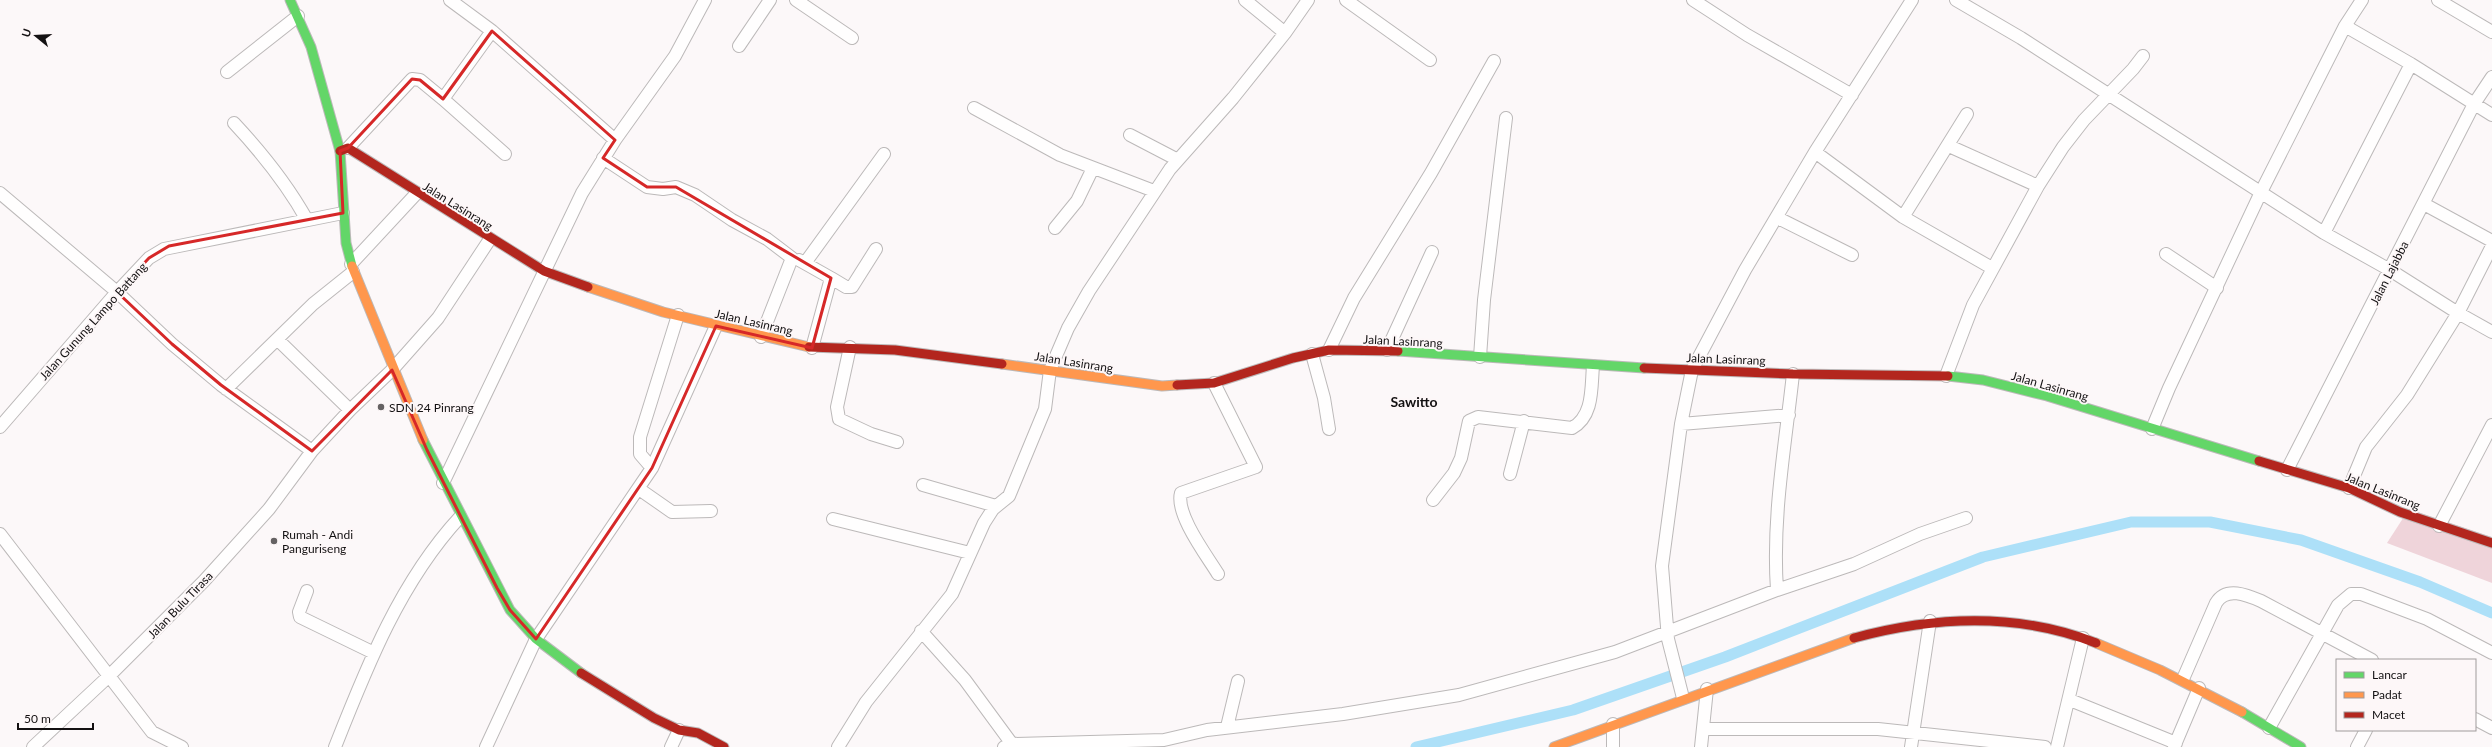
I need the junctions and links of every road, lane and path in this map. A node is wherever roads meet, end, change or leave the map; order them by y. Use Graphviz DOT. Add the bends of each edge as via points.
graph roads {
  1 [pos="290,0"];
  2 [pos="450,0"];
  3 [pos="705,0"];
  4 [pos="770,0"];
  5 [pos="796,0"];
  6 [pos="1245,0"];
  7 [pos="1308,0"];
  8 [pos="1346,0"];
  9 [pos="1693,0"];
  10 [pos="1912,0"];
  11 [pos="1956,0"];
  12 [pos="2362,0"];
  13 [pos="2438,0"];
  14 [pos="298,16"];
  15 [pos="2345,26"];
  16 [pos="492,31"];
  17 [pos="2492,32"];
  18 [pos="1285,33"];
  19 [pos="852,38"];
  20 [pos="739,46"];
  21 [pos="2143,56"];
  22 [pos="1430,60"];
  23 [pos="1494,61"];
  24 [pos="2411,64"];
  25 [pos="227,72"];
  26 [pos="2492,77"];
  27 [pos="1852,95"];
  28 [pos="2107,95"];
  29 [pos="443,99"];
  30 [pos="2474,104"];
  31 [pos="974,108"];
  32 [pos="1967,114"];
  33 [pos="2492,115"];
  34 [pos="1506,118"];
  35 [pos="234,123"];
  36 [pos="1130,135"];
  37 [pos="615,140"];
  38 [pos="1949,146"];
  39 [pos="344,149"];
  40 [pos="1815,152"];
  41 [pos="505,154"];
  42 [pos="884,154"];
  43 [pos="603,158"];
  44 [pos="1178,160"];
  45 [pos="1093,168"];
  46 [pos="2038,186"];
  47 [pos="1154,191"];
  48 [pos="2261,192"];
  49 [pos="0,193"];
  50 [pos="416,194"];
  51 [pos="2424,204"];
  52 [pos="343,213"];
  53 [pos="1904,217"];
  54 [pos="1778,218"];
  55 [pos="307,220"];
  56 [pos="1055,228"];
  57 [pos="2324,233"];
  58 [pos="490,239"];
  59 [pos="2492,240"];
  60 [pos="2492,246"];
  61 [pos="876,249"];
  62 [pos="1432,252"];
  63 [pos="1852,254"];
  64 [pos="2166,254"];
  65 [pos="792,258"];
  66 [pos="806,263"];
  67 [pos="352,268"];
  68 [pos="1992,268"];
  69 [pos="2390,270"];
  70 [pos="544,271"];
  71 [pos="831,278"];
  72 [pos="2217,288"];
  73 [pos="117,292"];
  74 [pos="2458,313"];
  75 [pos="678,315"];
  76 [pos="716,326"];
  77 [pos="2492,332"];
  78 [pos="761,337"];
  79 [pos="278,340"];
  80 [pos="850,347"];
  81 [pos="812,348"];
  82 [pos="1329,350"];
  83 [pos="1387,350"];
  84 [pos="1312,354"];
  85 [pos="1480,357"];
  86 [pos="1592,366"];
  87 [pos="392,370"];
  88 [pos="1050,370"];
  89 [pos="1692,370"];
  90 [pos="1793,374"];
  91 [pos="1946,376"];
  92 [pos="1214,383"];
  93 [pos="226,389"];
  94 [pos="350,410"];
  95 [pos="1789,415"];
  96 [pos="1524,421"];
  97 [pos="1681,424"];
  98 [pos="2492,425"];
  99 [pos="0,427"];
  100 [pos="1329,429"];
  101 [pos="2152,429"];
  102 [pos="897,442"];
  103 [pos="312,451"];
  104 [pos="652,468"];
  105 [pos="2287,470"];
  106 [pos="1510,474"];
  107 [pos="443,483"];
  108 [pos="923,485"];
  109 [pos="2349,488"];
  110 [pos="639,489"];
  111 [pos="1433,500"];
  112 [pos="996,506"];
  113 [pos="711,512"];
  114 [pos="460,517"];
  115 [pos="1966,518"];
  116 [pos="833,519"];
  117 [pos="2439,526"];
  118 [pos="0,534"];
  119 [pos="2492,542"];
  120 [pos="970,553"];
  121 [pos="1218,574"];
  122 [pos="1777,590"];
  123 [pos="307,591"];
  124 [pos="1930,622"];
  125 [pos="921,631"];
  126 [pos="2323,633"];
  127 [pos="1668,636"];
  128 [pos="2083,638"];
  129 [pos="536,639"];
  130 [pos="374,653"];
  131 [pos="2492,653"];
  132 [pos="2370,659"];
  133 [pos="109,676"];
  134 [pos="2183,680"];
  135 [pos="1238,681"];
  136 [pos="2199,688"];
  137 [pos="1707,689"];
  138 [pos="1682,693"];
  139 [pos="2070,700"];
  140 [pos="2476,720"];
  141 [pos="1613,724"];
  142 [pos="1227,727"];
  143 [pos="2269,728"];
  144 [pos="2492,728"];
  145 [pos="1704,729"];
  146 [pos="679,730"];
  147 [pos="1914,731"];
  148 [pos="2365,731"];
  149 [pos="1008,745"];
  150 [pos="2175,745"];
  151 [pos="33,747"];
  152 [pos="182,747"];
  153 [pos="335,747"];
  154 [pos="486,747"];
  155 [pos="671,747"];
  156 [pos="724,747"];
  157 [pos="838,747"];
  158 [pos="1554,747"];
  159 [pos="1613,747"];
  160 [pos="1701,747"];
  161 [pos="1911,747"];
  162 [pos="2045,747"];
  163 [pos="2057,747"];
  164 [pos="2301,747"];
  165 [pos="2357,747"];
  1 -- 14 [label="street"];
  2 -- 16 [label="street"];
  3 -- 37 [label="street" via="675,56"];
  4 -- 20 [label="street"];
  5 -- 19 [label="street"];
  6 -- 18 [label="street"];
  7 -- 18 [label="street"];
  8 -- 22 [label="street"];
  9 -- 27 [label="street" via="1747,36"];
  10 -- 27 [label="street"];
  11 -- 28 [label="street"];
  12 -- 15 [label="street"];
  13 -- 17 [label="street"];
  14 -- 25 [label="street"];
  14 -- 39 [label="street"];
  15 -- 24 [label="street"];
  15 -- 48 [label="street"];
  16 -- 29 [label="street"];
  16 -- 37 [label="street"];
  18 -- 44 [label="street" via="1233,98"];
  21 -- 28 [label="street" via="2130,74"];
  23 -- 82 [label="street" via="1403,220 1354,298"];
  24 -- 30 [label="street"];
  24 -- 57 [label="street"];
  26 -- 30 [label="street, Jalan Lajabba"];
  27 -- 40 [label="street"];
  28 -- 46 [label="street" via="2063,147"];
  28 -- 48 [label="street"];
  29 -- 39 [label="street" via="420,80 412,79"];
  29 -- 41 [label="street"];
  30 -- 33 [label="street"];
  30 -- 51 [label="street, Jalan Lajabba"];
  31 -- 45 [label="street" via="1060,155"];
  32 -- 38 [label="street"];
  34 -- 85 [label="street"];
  35 -- 55 [label="street" via="259,149 288,188"];
  36 -- 44 [label="street"];
  37 -- 43 [label="street"];
  38 -- 46 [label="street"];
  38 -- 53 [label="street"];
  39 -- 50 [label="street, Jalan Lasinrang"];
  39 -- 52 [label="street"];
  40 -- 53 [label="street"];
  40 -- 54 [label="street"];
  42 -- 66 [label="street"];
  43 -- 65 [label="street" via="647,187 676,187 695,195 732,220 767,239"];
  43 -- 70 [label="street" via="582,193"];
  44 -- 47 [label="street"];
  45 -- 47 [label="street"];
  45 -- 56 [label="street" via="1077,201"];
  46 -- 68 [label="street"];
  47 -- 88 [label="street" via="1089,291 1068,328"];
  48 -- 57 [label="street"];
  48 -- 72 [label="street"];
  49 -- 73 [label="street"];
  50 -- 58 [label="street, Jalan Lasinrang"];
  50 -- 67 [label="street"];
  51 -- 59 [label="street"];
  51 -- 69 [label="street, Jalan Lajabba"];
  52 -- 55 [label="street, Jalan Gunung Lampo Battang"];
  52 -- 67 [label="street"];
  53 -- 68 [label="street"];
  54 -- 63 [label="street"];
  54 -- 89 [label="street" via="1746,270"];
  55 -- 73 [label="street, Jalan Gunung Lampo Battang" via="169,246 149,258"];
  57 -- 69 [label="street"];
  58 -- 70 [label="street, Jalan Lasinrang"];
  58 -- 87 [label="street, Jalan Bulu Tirasa" via="438,318"];
  60 -- 74 [label="street"];
  61 -- 71 [label="street" via="852,287"];
  62 -- 83 [label="street"];
  64 -- 72 [label="street"];
  65 -- 66 [label="street"];
  65 -- 78 [label="street"];
  66 -- 71 [label="street"];
  67 -- 79 [label="street"];
  67 -- 87 [label="street"];
  68 -- 91 [label="street" via="1973,305"];
  69 -- 74 [label="street"];
  69 -- 105 [label="street, Jalan Lajabba"];
  70 -- 75 [label="street, Jalan Lasinrang"];
  70 -- 107 [label="street"];
  71 -- 81 [label="street"];
  72 -- 101 [label="street"];
  73 -- 93 [label="street" via="172,344"];
  73 -- 99 [label="street, Jalan Gunung Lampo Battang"];
  74 -- 77 [label="street"];
  74 -- 109 [label="street" via="2407,396 2366,447"];
  75 -- 76 [label="street, Jalan Lasinrang"];
  75 -- 104 [label="street" via="640,437 640,454"];
  76 -- 78 [label="street, Jalan Lasinrang"];
  76 -- 104 [label="street"];
  78 -- 81 [label="street, Jalan Lasinrang"];
  79 -- 93 [label="street"];
  79 -- 94 [label="street"];
  80 -- 81 [label="street, Jalan Lasinrang"];
  80 -- 88 [label="street, Jalan Lasinrang" via="895,350"];
  80 -- 102 [label="street" via="837,407 839,419 871,434"];
  82 -- 83 [label="street, Jalan Lasinrang"];
  82 -- 84 [label="street, Jalan Lasinrang"];
  83 -- 85 [label="street, Jalan Lasinrang"];
  84 -- 92 [label="street, Jalan Lasinrang"];
  84 -- 100 [label="street"];
  85 -- 86 [label="street, Jalan Lasinrang"];
  86 -- 89 [label="street, Jalan Lasinrang"];
  86 -- 96 [label="street" via="1588,409 1581,423 1572,428"];
  87 -- 94 [label="street, Jalan Bulu Tirasa"];
  87 -- 107 [label="street"];
  88 -- 92 [label="street, Jalan Lasinrang" via="1148,385"];
  88 -- 112 [label="street" via="1045,409 1009,496"];
  89 -- 90 [label="street, Jalan Lasinrang"];
  89 -- 97 [label="street"];
  90 -- 91 [label="street, Jalan Lasinrang"];
  90 -- 95 [label="street"];
  91 -- 101 [label="street, Jalan Lasinrang" via="1983,380 2018,389"];
  92 -- 121 [label="street" via="1256,467 1181,493 1180,503 1186,521"];
  93 -- 103 [label="street"];
  94 -- 103 [label="street, Jalan Bulu Tirasa"];
  95 -- 97 [label="street"];
  95 -- 122 [label="street" via="1777,506 1774,550"];
  96 -- 106 [label="street"];
  96 -- 111 [label="street" via="1478,417 1469,421 1462,458"];
  97 -- 127 [label="street" via="1662,566"];
  98 -- 117 [label="street"];
  101 -- 105 [label="street, Jalan Lasinrang"];
  103 -- 133 [label="street, Jalan Bulu Tirasa" via="269,509 209,576"];
  104 -- 110 [label="street"];
  105 -- 109 [label="street, Jalan Lasinrang"];
  107 -- 114 [label="street"];
  108 -- 112 [label="street"];
  109 -- 117 [label="street, Jalan Lasinrang" via="2400,512"];
  110 -- 113 [label="street" via="672,512"];
  110 -- 129 [label="street"];
  112 -- 120 [label="street" via="984,523"];
  114 -- 129 [label="street" via="506,604"];
  114 -- 130 [label="street" via="414,575"];
  115 -- 122 [label="street" via="1920,534 1854,564"];
  116 -- 120 [label="street"];
  117 -- 119 [label="street, Jalan Lasinrang"];
  118 -- 133 [label="street"];
  120 -- 125 [label="street" via="955,588"];
  122 -- 127 [label="street"];
  123 -- 130 [label="street" via="299,612 300,617"];
  124 -- 128 [label="street" via="2009,622 2040,626"];
  124 -- 137 [label="street" via="1886,628"];
  124 -- 147 [label="street"];
  125 -- 149 [label="street" via="965,680"];
  125 -- 157 [label="street" via="866,702"];
  126 -- 131 [label="street" via="2341,600 2351,594 2360,594 2427,619"];
  126 -- 132 [label="street"];
  126 -- 134 [label="street" via="2249,596 2236,593 2224,595 2216,603"];
  126 -- 143 [label="street"];
  127 -- 138 [label="street"];
  127 -- 142 [label="street" via="1459,695 1342,714"];
  128 -- 134 [label="street"];
  128 -- 139 [label="street"];
  129 -- 146 [label="street" via="595,683"];
  129 -- 154 [label="street"];
  130 -- 153 [label="street"];
  133 -- 151 [label="street, Jalan Bulu Tirasa"];
  133 -- 152 [label="street" via="152,732"];
  134 -- 136 [label="street"];
  135 -- 142 [label="street"];
  136 -- 143 [label="street"];
  136 -- 150 [label="street"];
  137 -- 138 [label="street"];
  137 -- 145 [label="street"];
  138 -- 141 [label="street"];
  139 -- 150 [label="street"];
  139 -- 163 [label="street"];
  140 -- 144 [label="street"];
  141 -- 158 [label="street"];
  141 -- 159 [label="street"];
  142 -- 149 [label="street" via="1164,740"];
  143 -- 164 [label="street"];
  145 -- 147 [label="street"];
  145 -- 160 [label="street"];
  146 -- 155 [label="street"];
  146 -- 156 [label="street" via="698,733"];
  147 -- 161 [label="street"];
  147 -- 162 [label="street"];
  148 -- 165 [label="street"];
}
